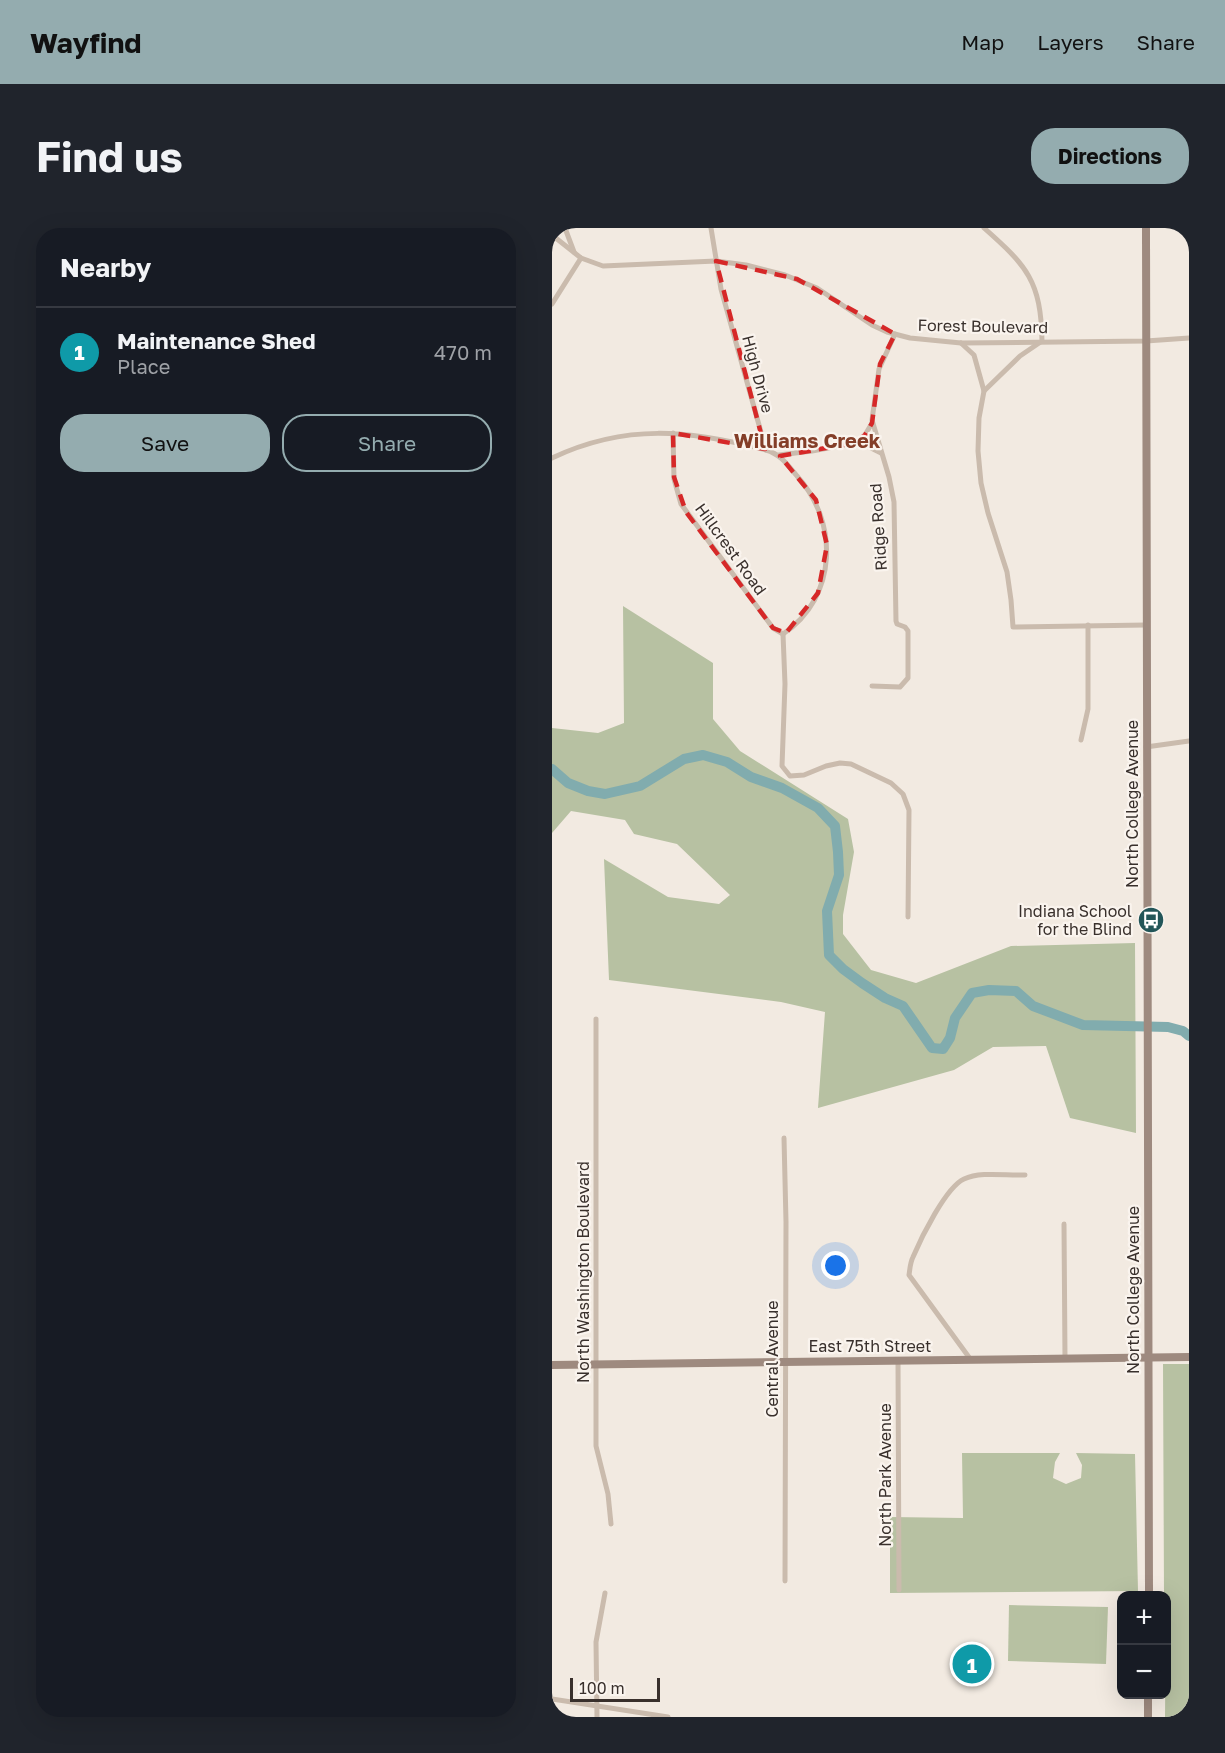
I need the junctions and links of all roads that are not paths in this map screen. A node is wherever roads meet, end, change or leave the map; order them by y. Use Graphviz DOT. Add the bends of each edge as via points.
graph roads {
  1 [pos="565,228"];
  2 [pos="711,228"];
  3 [pos="984,228"];
  4 [pos="1146,228"];
  5 [pos="552,235"];
  6 [pos="574,253"];
  7 [pos="581,258"];
  8 [pos="716,261"];
  9 [pos="552,304"];
  10 [pos="895,334"];
  11 [pos="1189,338"];
  12 [pos="1042,341"];
  13 [pos="1146,341"];
  14 [pos="961,342"];
  15 [pos="984,391"];
  16 [pos="872,423"];
  17 [pos="673,433"];
  18 [pos="855,443"];
  19 [pos="766,450"];
  20 [pos="881,453"];
  21 [pos="778,455"];
  22 [pos="552,459"];
  23 [pos="1088,625"];
  24 [pos="1146,625"];
  25 [pos="783,634"];
  26 [pos="872,686"];
  27 [pos="1081,741"];
  28 [pos="1189,741"];
  29 [pos="1146,747"];
  30 [pos="908,917"];
  31 [pos="596,1019"];
  32 [pos="784,1138"];
  33 [pos="1025,1175"];
  34 [pos="1064,1224"];
  35 [pos="1148,1357"];
  36 [pos="1189,1357"];
  37 [pos="1065,1359"];
  38 [pos="898,1360"];
  39 [pos="971,1360"];
  40 [pos="785,1361"];
  41 [pos="597,1364"];
  42 [pos="552,1365"];
  43 [pos="611,1524"];
  44 [pos="785,1581"];
  45 [pos="899,1590"];
  46 [pos="1149,1591"];
  47 [pos="605,1593"];
  48 [pos="552,1699"];
  49 [pos="1148,1699"];
  50 [pos="597,1706"];
  51 [pos="597,1717"];
  52 [pos="668,1717"];
  53 [pos="1148,1717"];
  1 -- 6 [label="street"];
  2 -- 8 [label="street, High Drive"];
  3 -- 12 [label="street" via="1015,256 1029,276 1041,307"];
  4 -- 13 [label="main road, North College Avenue"];
  5 -- 6 [label="street, Forest Boulevard"];
  6 -- 7 [label="street, Forest Boulevard"];
  7 -- 8 [label="street, Forest Boulevard" via="608,267"];
  7 -- 9 [label="street"];
  8 -- 10 [label="street, Forest Boulevard" via="758,267 797,279 872,325"];
  8 -- 19 [label="street, High Drive"];
  10 -- 14 [label="street, Forest Boulevard"];
  10 -- 16 [label="street, Ridge Road" via="879,369"];
  11 -- 13 [label="street, Forest Boulevard"];
  12 -- 13 [label="street, Forest Boulevard"];
  12 -- 14 [label="street, Forest Boulevard"];
  12 -- 15 [label="street" via="1020,356"];
  13 -- 24 [label="main road, North College Avenue"];
  14 -- 15 [label="street" via="974,355"];
  15 -- 23 [label="street" via="979,423 980,479 1006,567 1013,627"];
  16 -- 18 [label="street"];
  16 -- 20 [label="street, Ridge Road"];
  17 -- 19 [label="street" via="714,437"];
  17 -- 22 [label="street" via="613,438"];
  17 -- 25 [label="street, Hillcrest Road" via="674,477 681,504 772,628"];
  18 -- 20 [label="street"];
  18 -- 21 [label="street"];
  19 -- 21 [label="street"];
  20 -- 26 [label="street, Ridge Road" via="894,502 896,621 908,631 908,678 900,687"];
  21 -- 25 [label="street" via="816,500 828,545 818,593 807,612"];
  23 -- 24 [label="street"];
  23 -- 27 [label="street" via="1088,709"];
  24 -- 29 [label="main road, North College Avenue"];
  25 -- 30 [label="street" via="782,766 790,776 833,764 851,764 891,783 903,794 909,810"];
  28 -- 29 [label="street"];
  29 -- 35 [label="main road, North College Avenue"];
  31 -- 41 [label="street, North Washington Boulevard"];
  32 -- 40 [label="street, Central Avenue"];
  33 -- 39 [label="street" via="963,1179 945,1196 912,1258 909,1275"];
  34 -- 37 [label="street"];
  35 -- 36 [label="main road, East 75th Street"];
  35 -- 37 [label="main road, East 75th Street"];
  35 -- 46 [label="main road, North College Avenue"];
  37 -- 39 [label="main road, East 75th Street"];
  38 -- 39 [label="main road, East 75th Street"];
  38 -- 40 [label="main road, East 75th Street"];
  38 -- 45 [label="street, North Park Avenue"];
  40 -- 41 [label="main road, East 75th Street"];
  40 -- 44 [label="street, Central Avenue"];
  41 -- 42 [label="main road, East 75th Street"];
  41 -- 43 [label="street, North Washington Boulevard" via="596,1446"];
  47 -- 50 [label="street" via="596,1642"];
  48 -- 50 [label="street"];
  49 -- 53 [label="main road"];
  50 -- 51 [label="street"];
  50 -- 52 [label="street"];
}
